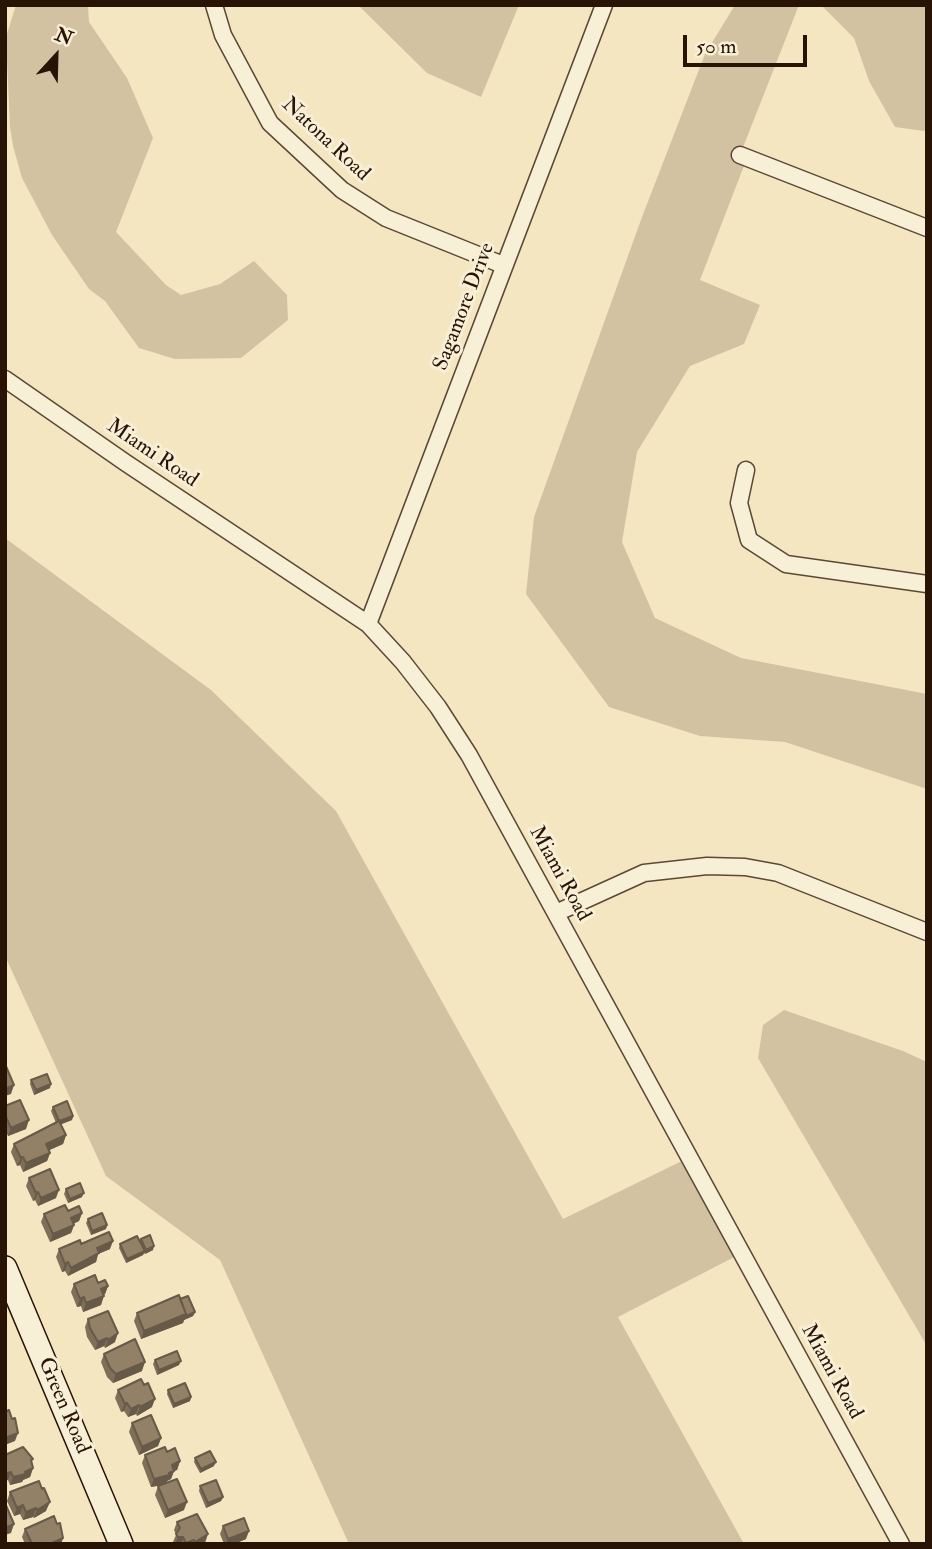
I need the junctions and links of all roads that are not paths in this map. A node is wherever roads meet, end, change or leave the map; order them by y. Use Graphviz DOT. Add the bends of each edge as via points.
graph roads {
  1 [pos="214,5"];
  2 [pos="604,5"];
  3 [pos="740,155"];
  4 [pos="927,228"];
  5 [pos="503,265"];
  6 [pos="5,379"];
  7 [pos="746,470"];
  8 [pos="927,584"];
  9 [pos="368,624"];
  10 [pos="556,913"];
  11 [pos="927,932"];
  12 [pos="5,1268"];
  13 [pos="121,1544"];
  14 [pos="901,1544"];
  1 -- 5 [label="street, Natona Road" via="223,35 270,123 342,190 386,218"];
  2 -- 5 [label="street, Sagamore Drive"];
  3 -- 4 [label="street"];
  5 -- 9 [label="street, Sagamore Drive"];
  6 -- 9 [label="street, Miami Road"];
  7 -- 8 [label="street" via="738,503 749,540 786,564"];
  9 -- 10 [label="street, Miami Road" via="438,707"];
  10 -- 11 [label="street" via="645,873 745,867 778,873"];
  10 -- 14 [label="street, Miami Road"];
  12 -- 13 [label="main road, Green Road"];
}
